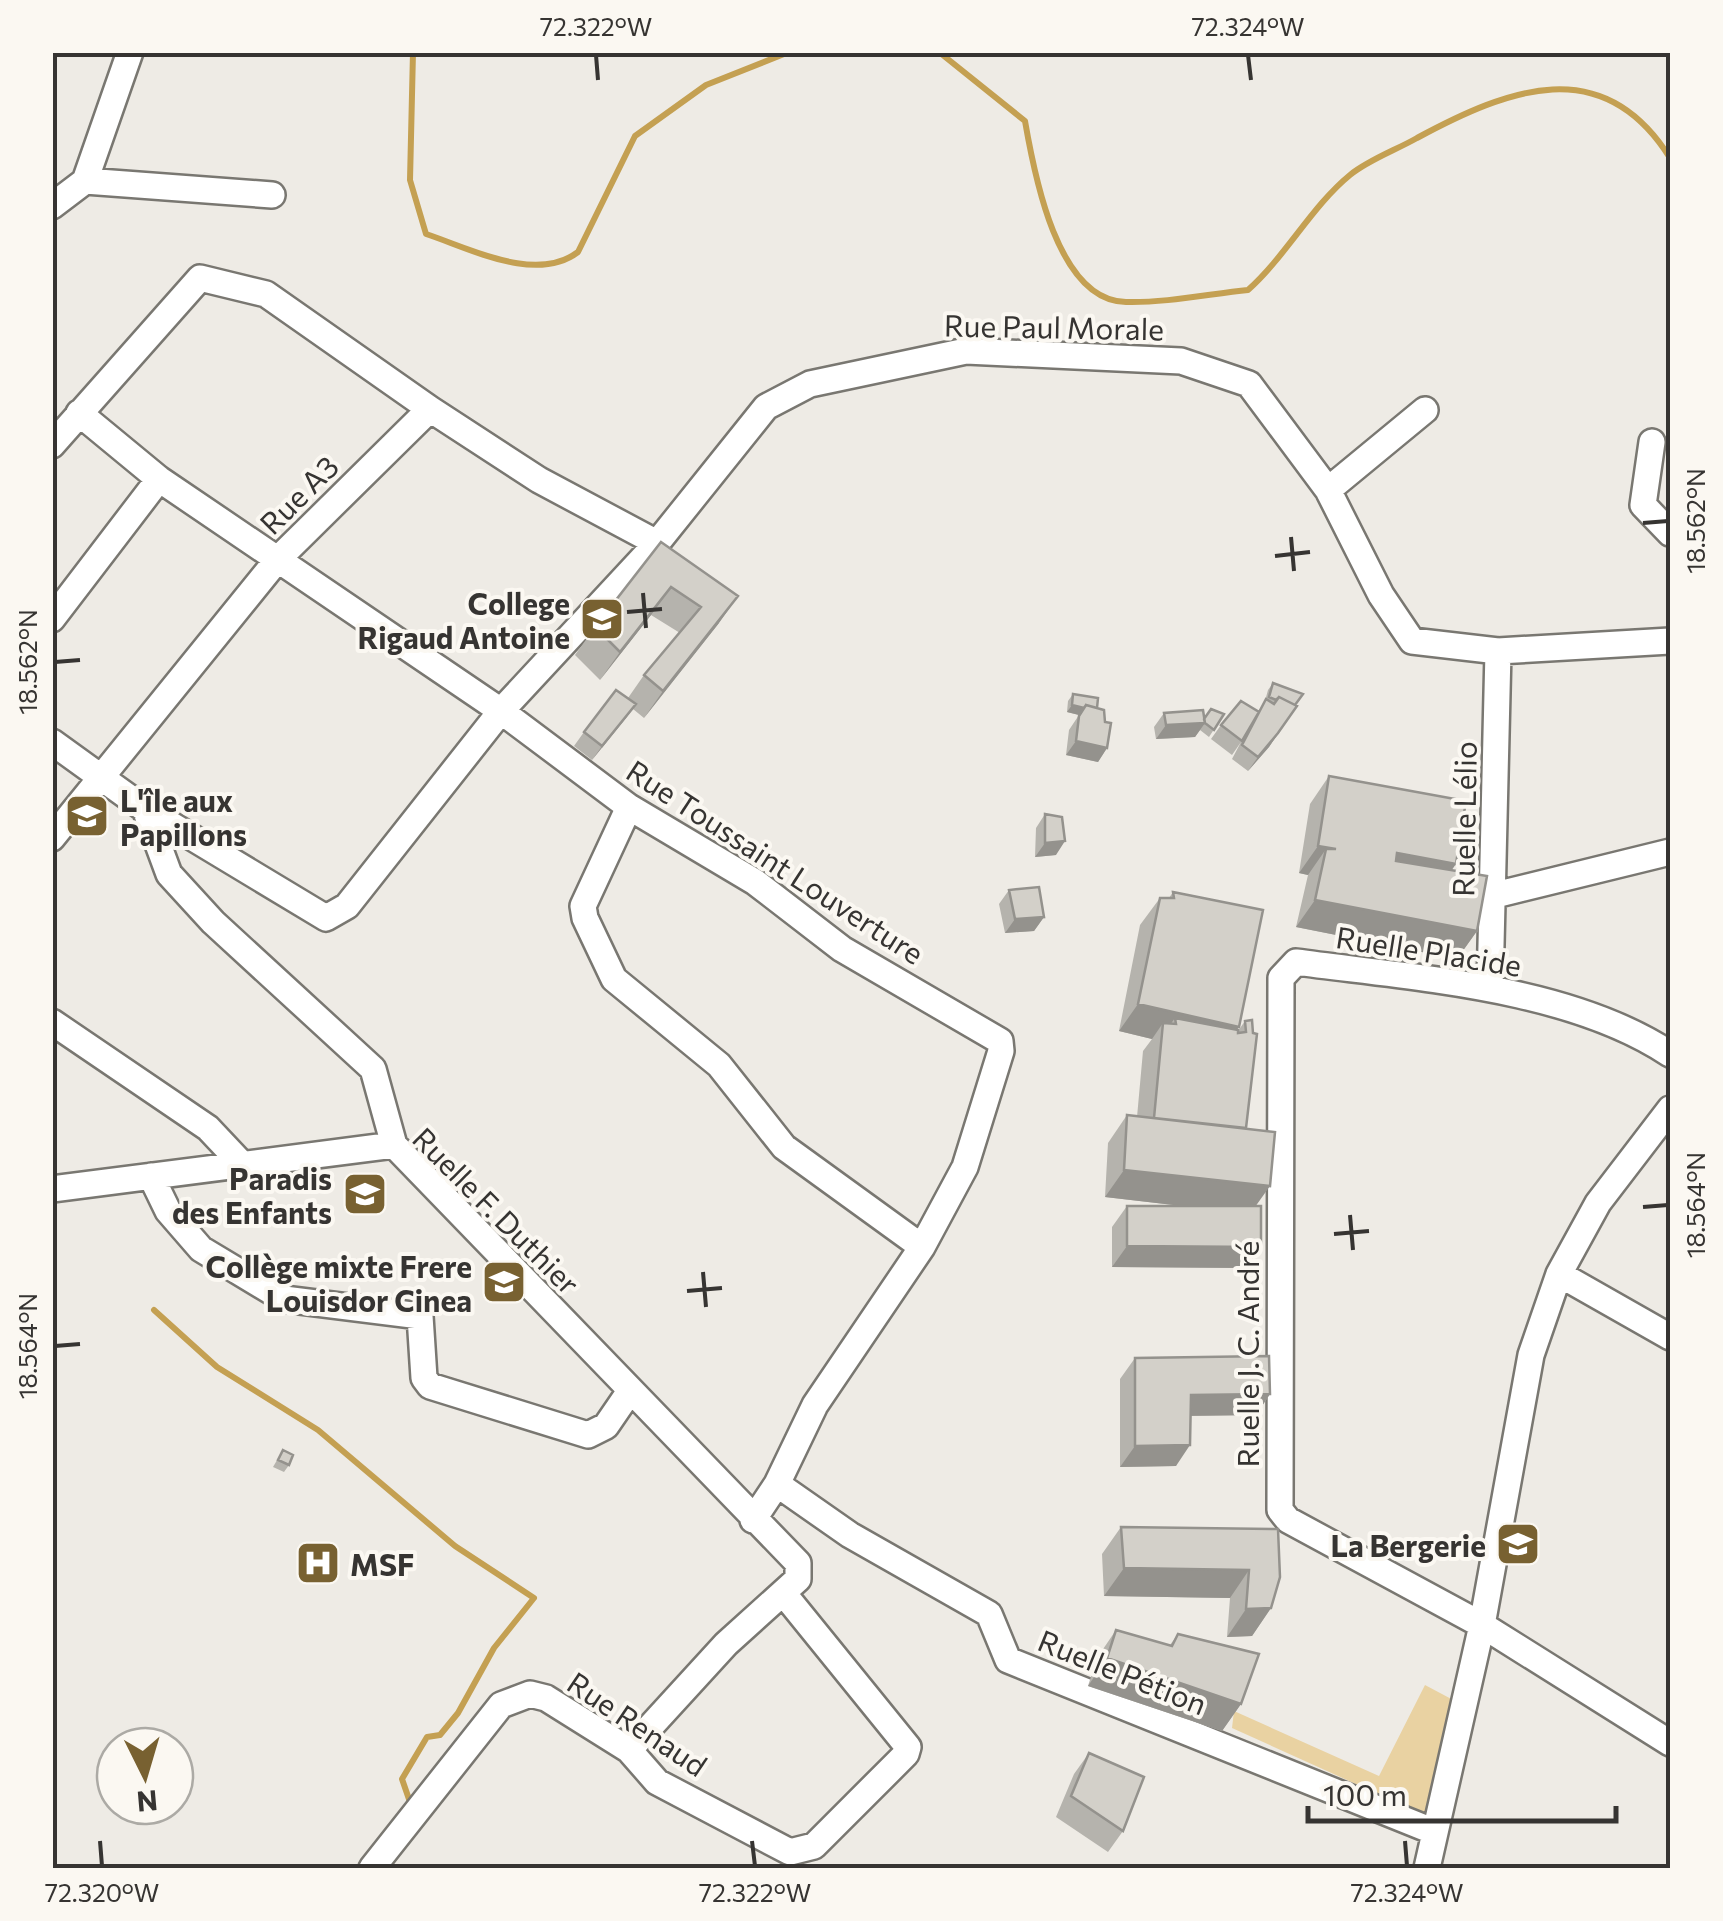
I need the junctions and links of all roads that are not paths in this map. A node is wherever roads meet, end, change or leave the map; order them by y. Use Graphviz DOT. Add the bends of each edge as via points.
graph roads {
  1 [pos="130,52"];
  2 [pos="85,182"];
  3 [pos="272,194"];
  4 [pos="52,206"];
  5 [pos="430,409"];
  6 [pos="1425,410"];
  7 [pos="80,413"];
  8 [pos="1652,442"];
  9 [pos="52,445"];
  10 [pos="159,479"];
  11 [pos="1328,490"];
  12 [pos="1670,534"];
  13 [pos="657,543"];
  14 [pos="278,559"];
  15 [pos="52,619"];
  16 [pos="1670,641"];
  17 [pos="1498,651"];
  18 [pos="501,712"];
  19 [pos="52,742"];
  20 [pos="100,779"];
  21 [pos="629,806"];
  22 [pos="145,809"];
  23 [pos="52,838"];
  24 [pos="1670,852"];
  25 [pos="1494,895"];
  26 [pos="1288,968"];
  27 [pos="1490,988"];
  28 [pos="52,1022"];
  29 [pos="1670,1054"];
  30 [pos="1670,1110"];
  31 [pos="394,1145"];
  32 [pos="241,1163"];
  33 [pos="151,1176"];
  34 [pos="52,1189"];
  35 [pos="922,1247"];
  36 [pos="1559,1274"];
  37 [pos="1670,1338"];
  38 [pos="630,1392"];
  39 [pos="776,1484"];
  40 [pos="753,1520"];
  41 [pos="784,1594"];
  42 [pos="1482,1625"];
  43 [pos="1670,1744"];
  44 [pos="628,1750"];
  45 [pos="1435,1832"];
  46 [pos="372,1868"];
  47 [pos="1427,1868"];
  1 -- 2 [label="street"];
  2 -- 3 [label="street"];
  2 -- 4 [label="street"];
  5 -- 7 [label="street" via="266,294 200,278"];
  5 -- 13 [label="street" via="539,480"];
  5 -- 14 [label="street, Rue A3"];
  6 -- 11 [label="street"];
  7 -- 9 [label="street"];
  7 -- 10 [label="street, Rue Toussaint Louverture"];
  8 -- 12 [label="street" via="1643,505"];
  10 -- 14 [label="street, Rue Toussaint Louverture"];
  10 -- 15 [label="street"];
  11 -- 13 [label="street, Rue Paul Morale" via="1249,384 1180,360 966,351 810,384 766,407"];
  11 -- 17 [label="street, Rue Paul Morale" via="1412,641"];
  13 -- 18 [label="street, Rue Paul Morale"];
  14 -- 18 [label="street, Rue Toussaint Louverture"];
  14 -- 20 [label="street, Rue A3"];
  16 -- 17 [label="street, Rue Paul Morale"];
  17 -- 25 [label="street, Ruelle Lélio"];
  18 -- 21 [label="street, Rue Toussaint Louverture"];
  18 -- 22 [label="street, Rue Paul Morale" via="346,906 326,918"];
  19 -- 20 [label="street"];
  20 -- 22 [label="street"];
  20 -- 23 [label="street, Rue A3"];
  21 -- 35 [label="street" via="584,906 608,970 719,1065 784,1147"];
  21 -- 35 [label="street, Rue Toussaint Louverture" via="754,882 842,949 1000,1041 966,1167"];
  22 -- 31 [label="street" via="168,874 373,1069"];
  24 -- 25 [label="street"];
  25 -- 27 [label="street, Ruelle Lélio"];
  26 -- 27 [label="street, Ruelle Placide" via="1296,962"];
  26 -- 42 [label="street, Ruelle J. C. André" via="1281,978 1280,1510"];
  27 -- 29 [label="street, Ruelle Placide" via="1636,1032"];
  28 -- 32 [label="street" via="208,1128"];
  30 -- 36 [label="street" via="1598,1204"];
  31 -- 32 [label="street, Ruelle F. Duthier"];
  31 -- 38 [label="street, Ruelle F. Duthier"];
  32 -- 33 [label="street, Ruelle F. Duthier"];
  33 -- 34 [label="street, Ruelle F. Duthier"];
  33 -- 38 [label="street" via="168,1211 201,1249 284,1299 420,1316 430,1386 588,1435 606,1426"];
  35 -- 39 [label="street, Rue Toussaint Louverture" via="815,1405"];
  36 -- 37 [label="street"];
  36 -- 42 [label="street" via="1531,1355"];
  38 -- 40 [label="street, Ruelle F. Duthier"];
  39 -- 40 [label="street, Rue Toussaint Louverture"];
  39 -- 45 [label="street, Ruelle Pétion" via="988,1614 1008,1660"];
  40 -- 41 [label="street, Ruelle F. Duthier" via="798,1563 798,1580"];
  41 -- 44 [label="street" via="726,1644"];
  41 -- 44 [label="street, Rue Renaud" via="905,1740 906,1754 814,1846 790,1852 658,1782"];
  42 -- 43 [label="street"];
  42 -- 45 [label="street"];
  44 -- 46 [label="street, Rue Renaud" via="546,1698 530,1694 501,1705"];
  45 -- 47 [label="street"];
}
